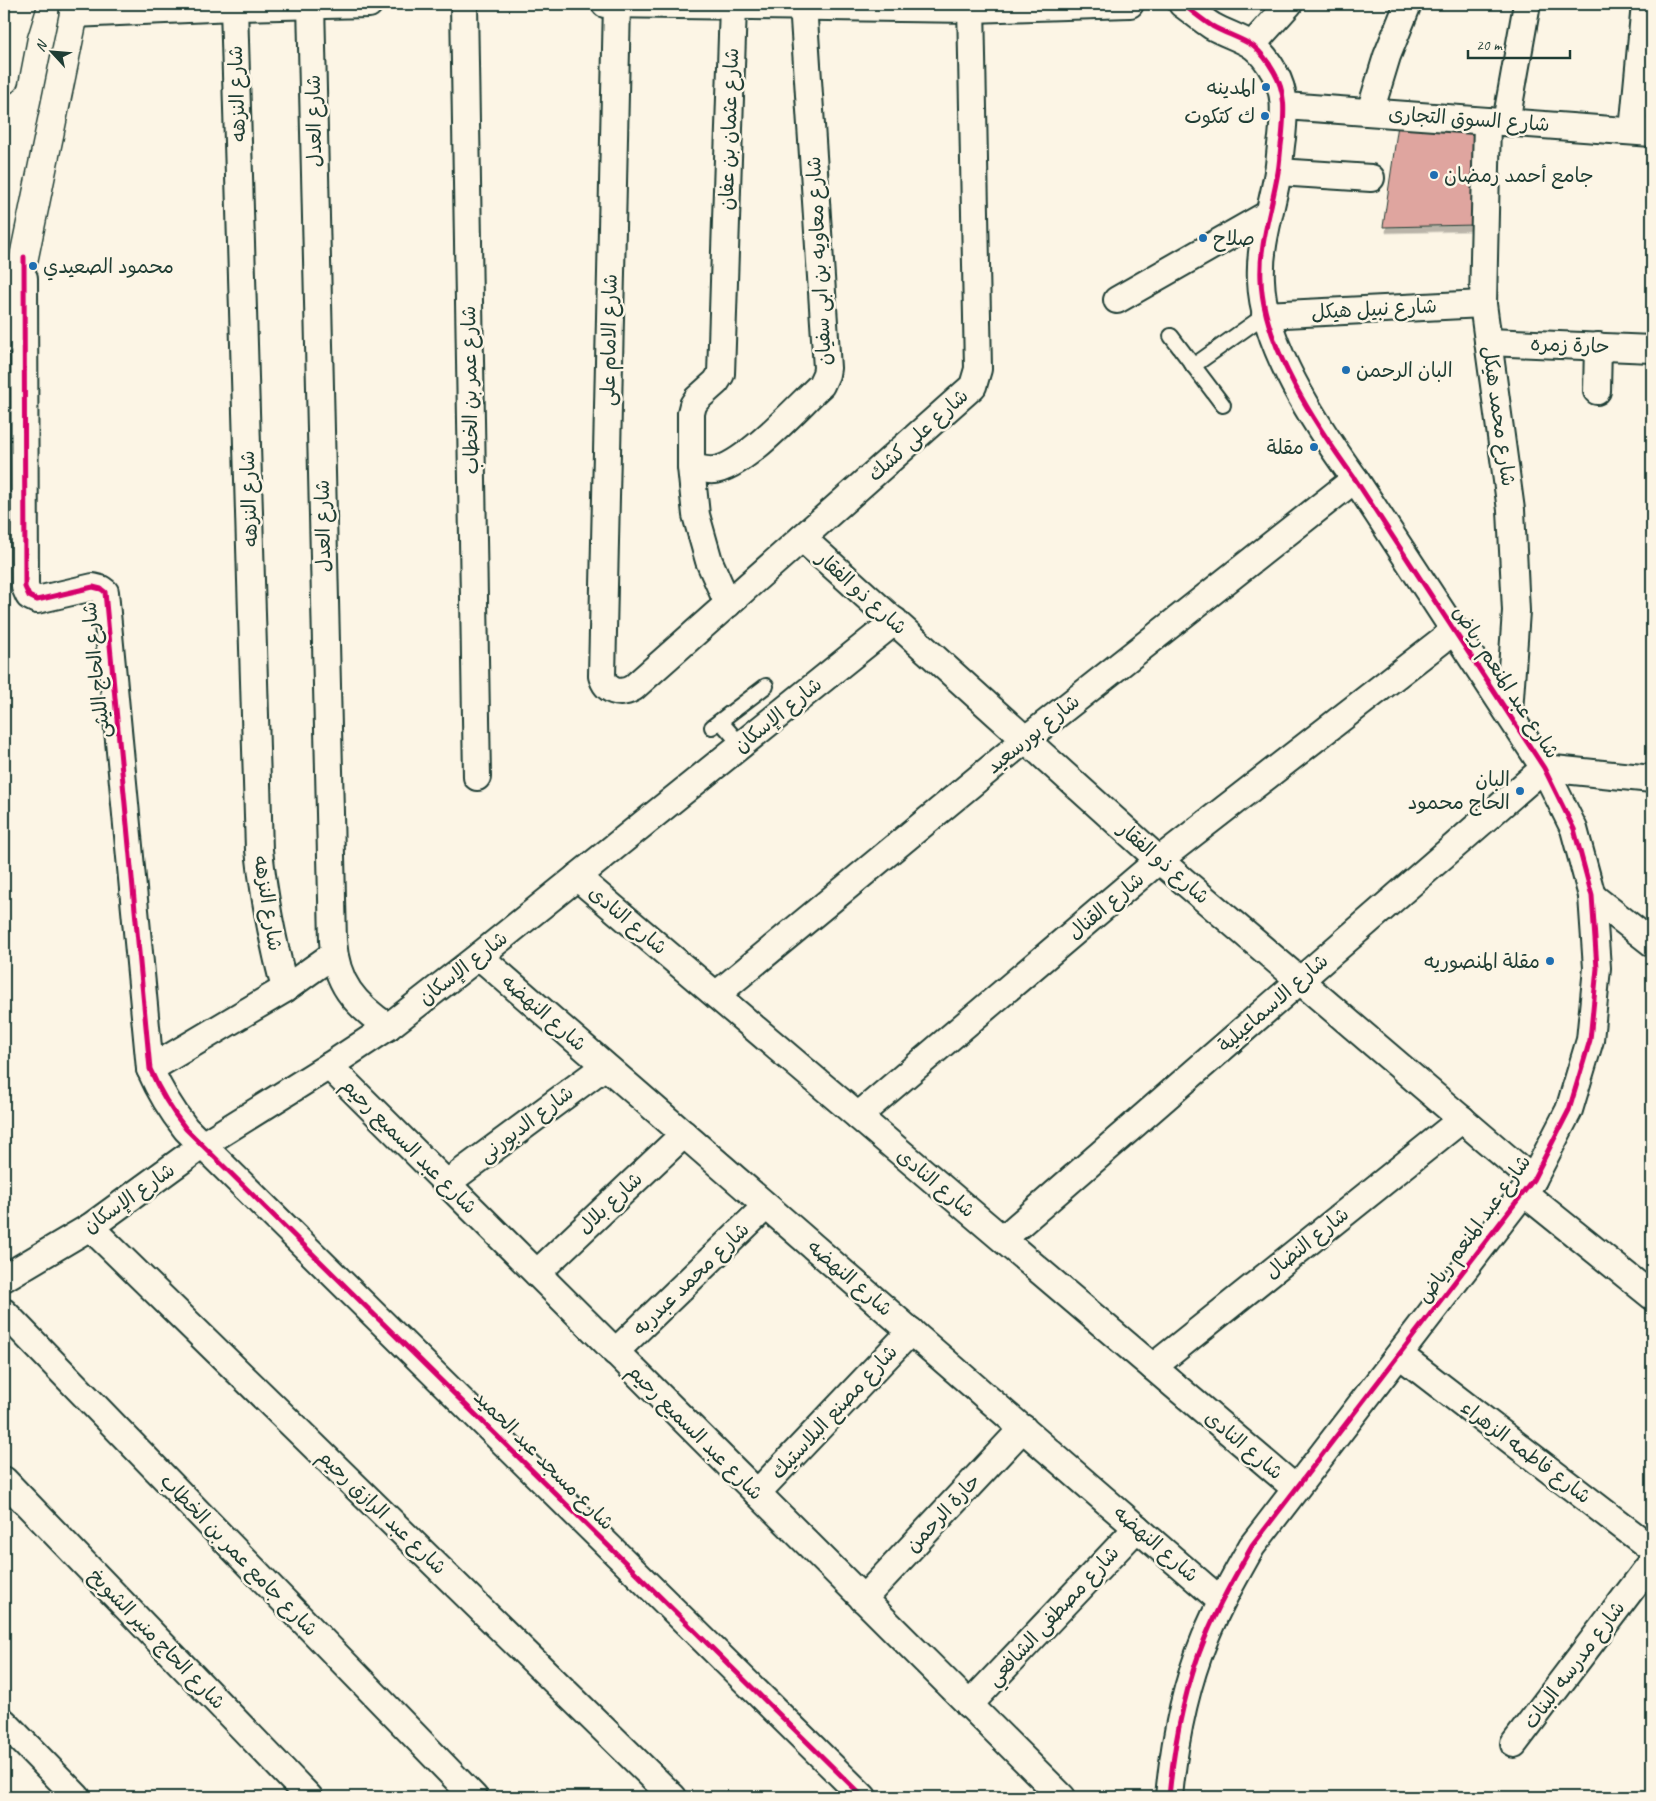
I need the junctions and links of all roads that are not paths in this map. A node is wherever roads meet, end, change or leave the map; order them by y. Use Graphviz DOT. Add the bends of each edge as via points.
graph roads {
  1 [pos="22,4"];
  2 [pos="311,4"];
  3 [pos="369,4"];
  4 [pos="464,4"];
  5 [pos="605,4"];
  6 [pos="617,4"];
  7 [pos="658,4"];
  8 [pos="1130,4"];
  9 [pos="1182,4"];
  10 [pos="1289,4"];
  11 [pos="1408,4"];
  12 [pos="1527,4"];
  13 [pos="1645,4"];
  14 [pos="733,5"];
  15 [pos="803,5"];
  16 [pos="234,6"];
  17 [pos="972,6"];
  18 [pos="74,9"];
  19 [pos="1252,45"];
  20 [pos="4,80"];
  21 [pos="1285,106"];
  22 [pos="1370,112"];
  23 [pos="1496,121"];
  24 [pos="1643,132"];
  25 [pos="1278,172"];
  26 [pos="1371,178"];
  27 [pos="1268,214"];
  28 [pos="24,257"];
  29 [pos="1117,300"];
  30 [pos="1483,304"];
  31 [pos="1265,314"];
  32 [pos="1171,336"];
  33 [pos="4,339"];
  34 [pos="1488,342"];
  35 [pos="1598,346"];
  36 [pos="1652,348"];
  37 [pos="1193,366"];
  38 [pos="1597,391"];
  39 [pos="1223,405"];
  40 [pos="691,467"];
  41 [pos="1355,479"];
  42 [pos="802,538"];
  43 [pos="728,604"];
  44 [pos="895,621"];
  45 [pos="1455,630"];
  46 [pos="602,676"];
  47 [pos="766,686"];
  48 [pos="1509,712"];
  49 [pos="1026,739"];
  50 [pos="741,745"];
  51 [pos="1544,768"];
  52 [pos="477,777"];
  53 [pos="1652,780"];
  54 [pos="1159,860"];
  55 [pos="577,877"];
  56 [pos="1592,896"];
  57 [pos="1652,944"];
  58 [pos="334,954"];
  59 [pos="478,956"];
  60 [pos="1299,981"];
  61 [pos="285,989"];
  62 [pos="716,995"];
  63 [pos="388,1027"];
  64 [pos="329,1066"];
  65 [pos="605,1066"];
  66 [pos="150,1069"];
  67 [pos="858,1116"];
  68 [pos="1462,1119"];
  69 [pos="684,1134"];
  70 [pos="204,1144"];
  71 [pos="447,1184"];
  72 [pos="1529,1186"];
  73 [pos="766,1206"];
  74 [pos="90,1227"];
  75 [pos="1003,1239"];
  76 [pos="537,1273"];
  77 [pos="4,1278"];
  78 [pos="1650,1290"];
  79 [pos="4,1312"];
  80 [pos="911,1331"];
  81 [pos="615,1352"];
  82 [pos="1400,1355"];
  83 [pos="1153,1367"];
  84 [pos="1023,1428"];
  85 [pos="4,1480"];
  86 [pos="1295,1488"];
  87 [pos="757,1493"];
  88 [pos="1137,1528"];
  89 [pos="1652,1549"];
  90 [pos="1652,1562"];
  91 [pos="863,1599"];
  92 [pos="1222,1601"];
  93 [pos="969,1705"];
  94 [pos="4,1722"];
  95 [pos="1514,1744"];
  96 [pos="76,1797"];
  97 [pos="309,1797"];
  98 [pos="474,1797"];
  99 [pos="673,1797"];
  100 [pos="863,1797"];
  101 [pos="1062,1797"];
  102 [pos="1169,1797"];
  1 -- 20 [label="main road"];
  2 -- 3 [label="street"];
  2 -- 16 [label="street"];
  2 -- 58 [label="street, شارع العدل"];
  4 -- 52 [label="street, شارع عمر بن الخطاب"];
  5 -- 6 [label="street"];
  6 -- 7 [label="street"];
  6 -- 46 [label="street, شارع الامام على"];
  7 -- 14 [label="street"];
  8 -- 17 [label="street"];
  9 -- 19 [label="street, شارع عبد المنعم رياض" via="1211,25"];
  10 -- 19 [label="street"];
  11 -- 22 [label="street" via="1387,56"];
  12 -- 23 [label="street, شارع محمد هيكل"];
  13 -- 24 [label="street"];
  14 -- 15 [label="street"];
  14 -- 40 [label="street, شارع عثمان بن عفان" via="721,374 693,406"];
  15 -- 17 [label="street"];
  15 -- 40 [label="street, شارع معاويه بن ابى سفيان" via="826,374 820,385 747,454 731,465 714,470"];
  16 -- 18 [label="street"];
  16 -- 61 [label="street, شارع النزهه" via="260,850 264,897"];
  17 -- 42 [label="street, شارع على كشك" via="976,378 967,392"];
  18 -- 28 [label="main road"];
  19 -- 21 [label="street, شارع عبد المنعم رياض" via="1274,73 1282,88"];
  21 -- 22 [label="street, شارع السوق التجارى"];
  21 -- 25 [label="street, شارع عبد المنعم رياض"];
  22 -- 23 [label="street, شارع السوق التجارى"];
  23 -- 24 [label="street, شارع السوق التجارى"];
  23 -- 30 [label="street, شارع محمد هيكل"];
  25 -- 26 [label="street"];
  25 -- 27 [label="street, شارع عبد المنعم رياض"];
  27 -- 29 [label="street"];
  27 -- 31 [label="street, شارع عبد المنعم رياض" via="1262,247 1261,281"];
  28 -- 33 [label="main road"];
  28 -- 66 [label="street, شارع الحاج الليثى" via="25,587 29,596 36,600 93,587 105,592"];
  30 -- 31 [label="street, شارع نبيل هيكل"];
  30 -- 34 [label="street, شارع محمد هيكل"];
  31 -- 37 [label="lane"];
  31 -- 41 [label="street, شارع عبد المنعم رياض" via="1303,401"];
  32 -- 37 [label="lane"];
  34 -- 35 [label="street, حارة زمره"];
  34 -- 48 [label="street, شارع محمد هيكل" via="1511,510 1516,611"];
  35 -- 36 [label="street, حارة زمره"];
  35 -- 38 [label="street"];
  37 -- 39 [label="lane"];
  40 -- 43 [label="street, شارع عثمان بن عفان" via="696,515 709,561"];
  41 -- 45 [label="street, شارع عبد المنعم رياض"];
  41 -- 49 [label="street, شارع بورسعيد"];
  42 -- 43 [label="street, شارع على كشك"];
  42 -- 44 [label="street, شارع ذو الفقار"];
  43 -- 46 [label="street, شارع على كشك" via="633,688 622,692 611,690"];
  44 -- 49 [label="street, شارع ذو الفقار"];
  44 -- 50 [label="street, شارع الإسكان"];
  45 -- 48 [label="street, شارع عبد المنعم رياض"];
  45 -- 54 [label="street, شارع القنال"];
  47 -- 50 [label="lane" via="716,724"];
  48 -- 51 [label="street, شارع عبد المنعم رياض"];
  49 -- 54 [label="street, شارع ذو الفقار"];
  49 -- 62 [label="street, شارع بورسعيد"];
  50 -- 55 [label="street, شارع الإسكان"];
  51 -- 53 [label="street"];
  51 -- 56 [label="street, شارع عبد المنعم رياض" via="1574,830"];
  51 -- 60 [label="street, شارع الاسماعيلية"];
  54 -- 60 [label="street, شارع ذو الفقار"];
  54 -- 67 [label="street, شارع القنال"];
  55 -- 59 [label="street, شارع الإسكان"];
  55 -- 62 [label="street, شارع النادى"];
  56 -- 57 [label="street"];
  56 -- 72 [label="street, شارع عبد المنعم رياض" via="1598,968 1590,1040 1570,1110"];
  58 -- 61 [label="street"];
  58 -- 63 [label="street, شارع العدل" via="340,977 352,997 368,1014"];
  59 -- 63 [label="street, شارع الإسكان"];
  59 -- 65 [label="street, شارع النهضه"];
  60 -- 68 [label="street, شارع ذو الفقار"];
  60 -- 75 [label="street, شارع الاسماعيلية"];
  61 -- 66 [label="street"];
  62 -- 67 [label="street, شارع النادى"];
  63 -- 64 [label="street, شارع الإسكان"];
  64 -- 70 [label="street, شارع الإسكان"];
  64 -- 71 [label="street, شارع عبد السميع رحيم"];
  65 -- 69 [label="street, شارع النهضه"];
  65 -- 71 [label="street, شارع الدبورنى"];
  66 -- 70 [label="street, شارع الحاج الليثى" via="171,1111"];
  67 -- 75 [label="street, شارع النادى"];
  68 -- 72 [label="street, شارع ذو الفقار"];
  68 -- 83 [label="street, شارع النضال"];
  69 -- 73 [label="street, شارع النهضه"];
  69 -- 76 [label="street, شارع بلال"];
  70 -- 74 [label="street, شارع الإسكان"];
  70 -- 100 [label="street, شارع مسجد عبد الحميد"];
  71 -- 76 [label="street, شارع عبد السميع رحيم"];
  72 -- 78 [label="street, شارع ذو الفقار"];
  72 -- 82 [label="street, شارع عبد المنعم رياض"];
  73 -- 80 [label="street, شارع النهضه"];
  73 -- 81 [label="street, شارع محمد عبدربه"];
  74 -- 77 [label="street, شارع الإسكان"];
  74 -- 99 [label="street, شارع عبد الرازق رحيم"];
  75 -- 83 [label="street, شارع النادى"];
  76 -- 81 [label="street, شارع عبد السميع رحيم"];
  79 -- 98 [label="street, شارع جامع عمر بن الخطاب"];
  80 -- 84 [label="street, شارع النهضه"];
  80 -- 87 [label="street, شارع مصنع البلاستيك"];
  81 -- 87 [label="street, شارع عبد السميع رحيم"];
  82 -- 86 [label="street, شارع عبد المنعم رياض"];
  82 -- 89 [label="street, شارع فاطمه الزهراء"];
  83 -- 86 [label="street, شارع النادى"];
  84 -- 88 [label="street, شارع النهضه"];
  84 -- 91 [label="street, حارة الرحمن"];
  85 -- 97 [label="street, شارع الحاج منير الشويخ"];
  86 -- 92 [label="street, شارع عبد المنعم رياض" via="1252,1546"];
  87 -- 91 [label="street, شارع عبد السميع رحيم"];
  88 -- 92 [label="street, شارع النهضه"];
  88 -- 93 [label="street, شارع مصطفى الشافعي"];
  90 -- 95 [label="street, شارع مدرسه البنات"];
  91 -- 93 [label="street, شارع عبد السميع رحيم"];
  92 -- 102 [label="street, شارع عبد المنعم رياض" via="1189,1685 1173,1757"];
  93 -- 101 [label="street, شارع عبد السميع رحيم"];
  94 -- 96 [label="street"];
}
